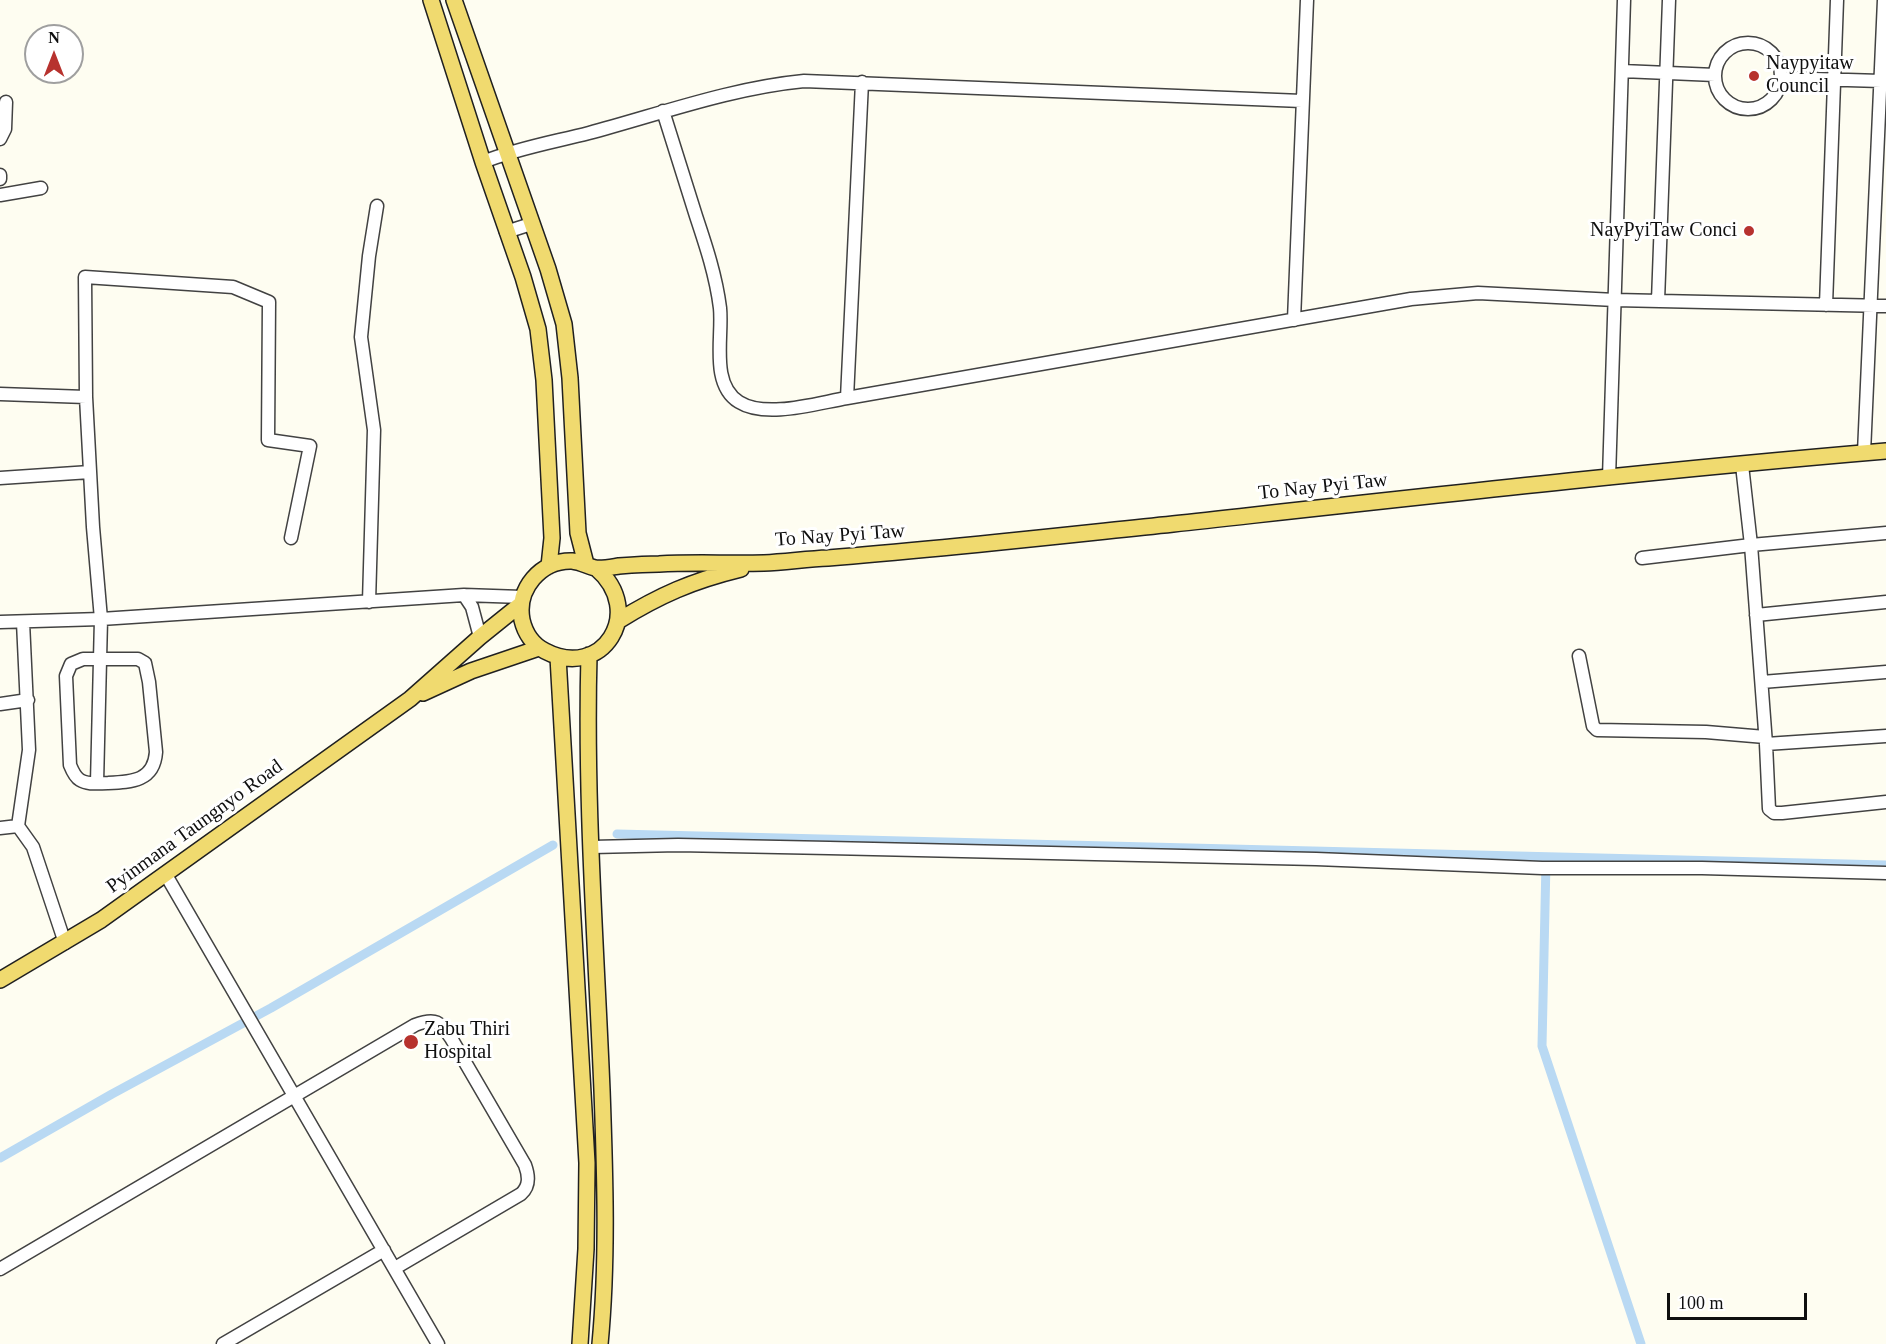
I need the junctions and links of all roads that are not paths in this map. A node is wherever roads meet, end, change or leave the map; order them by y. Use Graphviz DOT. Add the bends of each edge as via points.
graph roads {
  1 [pos="431,0"];
  2 [pos="454,0"];
  3 [pos="1307,0"];
  4 [pos="1624,0"];
  5 [pos="1669,0"];
  6 [pos="1837,0"];
  7 [pos="1884,0"];
  8 [pos="1622,71"];
  9 [pos="1666,72"];
  10 [pos="1715,75"];
  11 [pos="1781,78"];
  12 [pos="1833,81"];
  13 [pos="1881,81"];
  14 [pos="862,82"];
  15 [pos="1302,101"];
  16 [pos="6,102"];
  17 [pos="663,111"];
  18 [pos="0,140"];
  19 [pos="508,152"];
  20 [pos="483,162"];
  21 [pos="1882,173"];
  22 [pos="41,188"];
  23 [pos="0,195"];
  24 [pos="377,206"];
  25 [pos="531,224"];
  26 [pos="507,232"];
  27 [pos="1615,300"];
  28 [pos="1658,301"];
  29 [pos="1826,305"];
  30 [pos="1872,306"];
  31 [pos="1886,306"];
  32 [pos="1294,320"];
  33 [pos="0,394"];
  34 [pos="86,397"];
  35 [pos="846,398"];
  36 [pos="1886,451"];
  37 [pos="1864,453"];
  38 [pos="1742,465"];
  39 [pos="90,472"];
  40 [pos="0,478"];
  41 [pos="1609,478"];
  42 [pos="1886,533"];
  43 [pos="291,538"];
  44 [pos="1751,545"];
  45 [pos="1642,558"];
  46 [pos="764,563"];
  47 [pos="549,566"];
  48 [pos="591,566"];
  49 [pos="464,594"];
  50 [pos="522,600"];
  51 [pos="369,602"];
  52 [pos="1886,602"];
  53 [pos="1756,615"];
  54 [pos="101,619"];
  55 [pos="618,621"];
  56 [pos="0,622"];
  57 [pos="23,622"];
  58 [pos="480,637"];
  59 [pos="539,648"];
  60 [pos="590,655"];
  61 [pos="1579,656"];
  62 [pos="558,657"];
  63 [pos="101,659"];
  64 [pos="1886,672"];
  65 [pos="1762,682"];
  66 [pos="410,699"];
  67 [pos="28,700"];
  68 [pos="0,704"];
  69 [pos="1886,736"];
  70 [pos="1766,741"];
  71 [pos="97,783"];
  72 [pos="1886,802"];
  73 [pos="18,826"];
  74 [pos="0,828"];
  75 [pos="592,847"];
  76 [pos="1886,873"];
  77 [pos="166,875"];
  78 [pos="65,943"];
  79 [pos="0,980"];
  80 [pos="294,1098"];
  81 [pos="384,1250"];
  82 [pos="395,1268"];
  83 [pos="0,1269"];
  84 [pos="223,1344"];
  85 [pos="438,1344"];
  86 [pos="580,1344"];
  87 [pos="600,1344"];
  1 -- 20 [label="main road"];
  2 -- 19 [label="main road"];
  3 -- 15 [label="street"];
  4 -- 8 [label="street"];
  5 -- 9 [label="street"];
  6 -- 12 [label="street"];
  7 -- 13 [label="street"];
  8 -- 9 [label="street"];
  8 -- 27 [label="street"];
  9 -- 10 [label="street"];
  9 -- 28 [label="street"];
  10 -- 11 [label="street" via="1722,96 1739,108 1750,109 1771,100"];
  10 -- 11 [label="street" via="1723,55 1732,48 1755,44 1774,56"];
  11 -- 12 [label="street"];
  12 -- 13 [label="street"];
  12 -- 29 [label="street"];
  13 -- 21 [label="street"];
  14 -- 15 [label="street"];
  14 -- 17 [label="street" via="776,84"];
  14 -- 35 [label="street"];
  15 -- 32 [label="street"];
  16 -- 18 [label="street" via="5,129"];
  17 -- 19 [label="street"];
  17 -- 35 [label="street" via="715,276 721,365 728,392 754,409 771,410"];
  19 -- 20 [label="street"];
  19 -- 25 [label="main road"];
  20 -- 26 [label="main road"];
  21 -- 30 [label="street"];
  22 -- 23 [label="street"];
  24 -- 51 [label="street" via="361,337 374,430"];
  25 -- 26 [label="street"];
  25 -- 48 [label="main road" via="564,324 578,534"];
  26 -- 47 [label="main road" via="538,329 552,538"];
  27 -- 28 [label="street"];
  27 -- 32 [label="street" via="1478,293 1411,299"];
  27 -- 41 [label="street"];
  28 -- 29 [label="street"];
  29 -- 30 [label="street"];
  30 -- 31 [label="street"];
  30 -- 37 [label="street"];
  32 -- 35 [label="street"];
  33 -- 34 [label="street"];
  34 -- 39 [label="street"];
  34 -- 43 [label="street" via="86,277 233,287 269,302 268,440 309,446"];
  36 -- 37 [label="main road, To Nay Pyi Taw"];
  37 -- 38 [label="main road, To Nay Pyi Taw"];
  38 -- 41 [label="main road, To Nay Pyi Taw"];
  38 -- 44 [label="street"];
  39 -- 40 [label="street"];
  39 -- 54 [label="street"];
  41 -- 46 [label="main road, To Nay Pyi Taw" via="924,550"];
  42 -- 44 [label="street"];
  44 -- 45 [label="street"];
  44 -- 53 [label="street"];
  46 -- 48 [label="main road"];
  46 -- 55 [label="main road" via="681,586"];
  47 -- 48 [label="main road" via="573,561"];
  47 -- 50 [label="main road" via="531,580"];
  48 -- 55 [label="main road" via="607,578 615,591"];
  49 -- 50 [label="street"];
  49 -- 51 [label="street"];
  49 -- 58 [label="street"];
  50 -- 58 [label="main road"];
  50 -- 59 [label="main road" via="522,621"];
  51 -- 54 [label="street"];
  52 -- 53 [label="street"];
  53 -- 65 [label="street"];
  54 -- 57 [label="street"];
  54 -- 63 [label="street"];
  55 -- 60 [label="main road" via="608,641"];
  56 -- 57 [label="street"];
  57 -- 67 [label="street"];
  58 -- 66 [label="main road"];
  59 -- 62 [label="main road"];
  59 -- 66 [label="main road" via="471,671"];
  60 -- 62 [label="main road"];
  60 -- 75 [label="main road"];
  61 -- 70 [label="street" via="1597,730 1716,733"];
  62 -- 86 [label="main road" via="586,1163"];
  63 -- 71 [label="street"];
  63 -- 71 [label="street" via="75,661 66,676 70,765 79,779"];
  63 -- 71 [label="street" via="138,659 145,663 156,752 151,770 141,778"];
  64 -- 65 [label="street"];
  65 -- 70 [label="street"];
  66 -- 77 [label="main road, Pyinmana Taungnyo Road"];
  67 -- 68 [label="street"];
  67 -- 73 [label="street" via="29,750"];
  69 -- 70 [label="street"];
  70 -- 72 [label="street" via="1770,811"];
  73 -- 74 [label="street"];
  73 -- 78 [label="street" via="33,847"];
  75 -- 76 [label="street" via="829,848 1545,868"];
  75 -- 87 [label="main road" via="604,1156"];
  77 -- 78 [label="main road, Pyinmana Taungnyo Road"];
  77 -- 80 [label="street"];
  78 -- 79 [label="main road, Pyinmana Taungnyo Road"];
  80 -- 81 [label="street"];
  80 -- 82 [label="street" via="429,1020 440,1023 451,1038 525,1165 528,1186 521,1194"];
  80 -- 83 [label="street"];
  81 -- 82 [label="street"];
  81 -- 84 [label="street"];
  82 -- 85 [label="street"];
}
